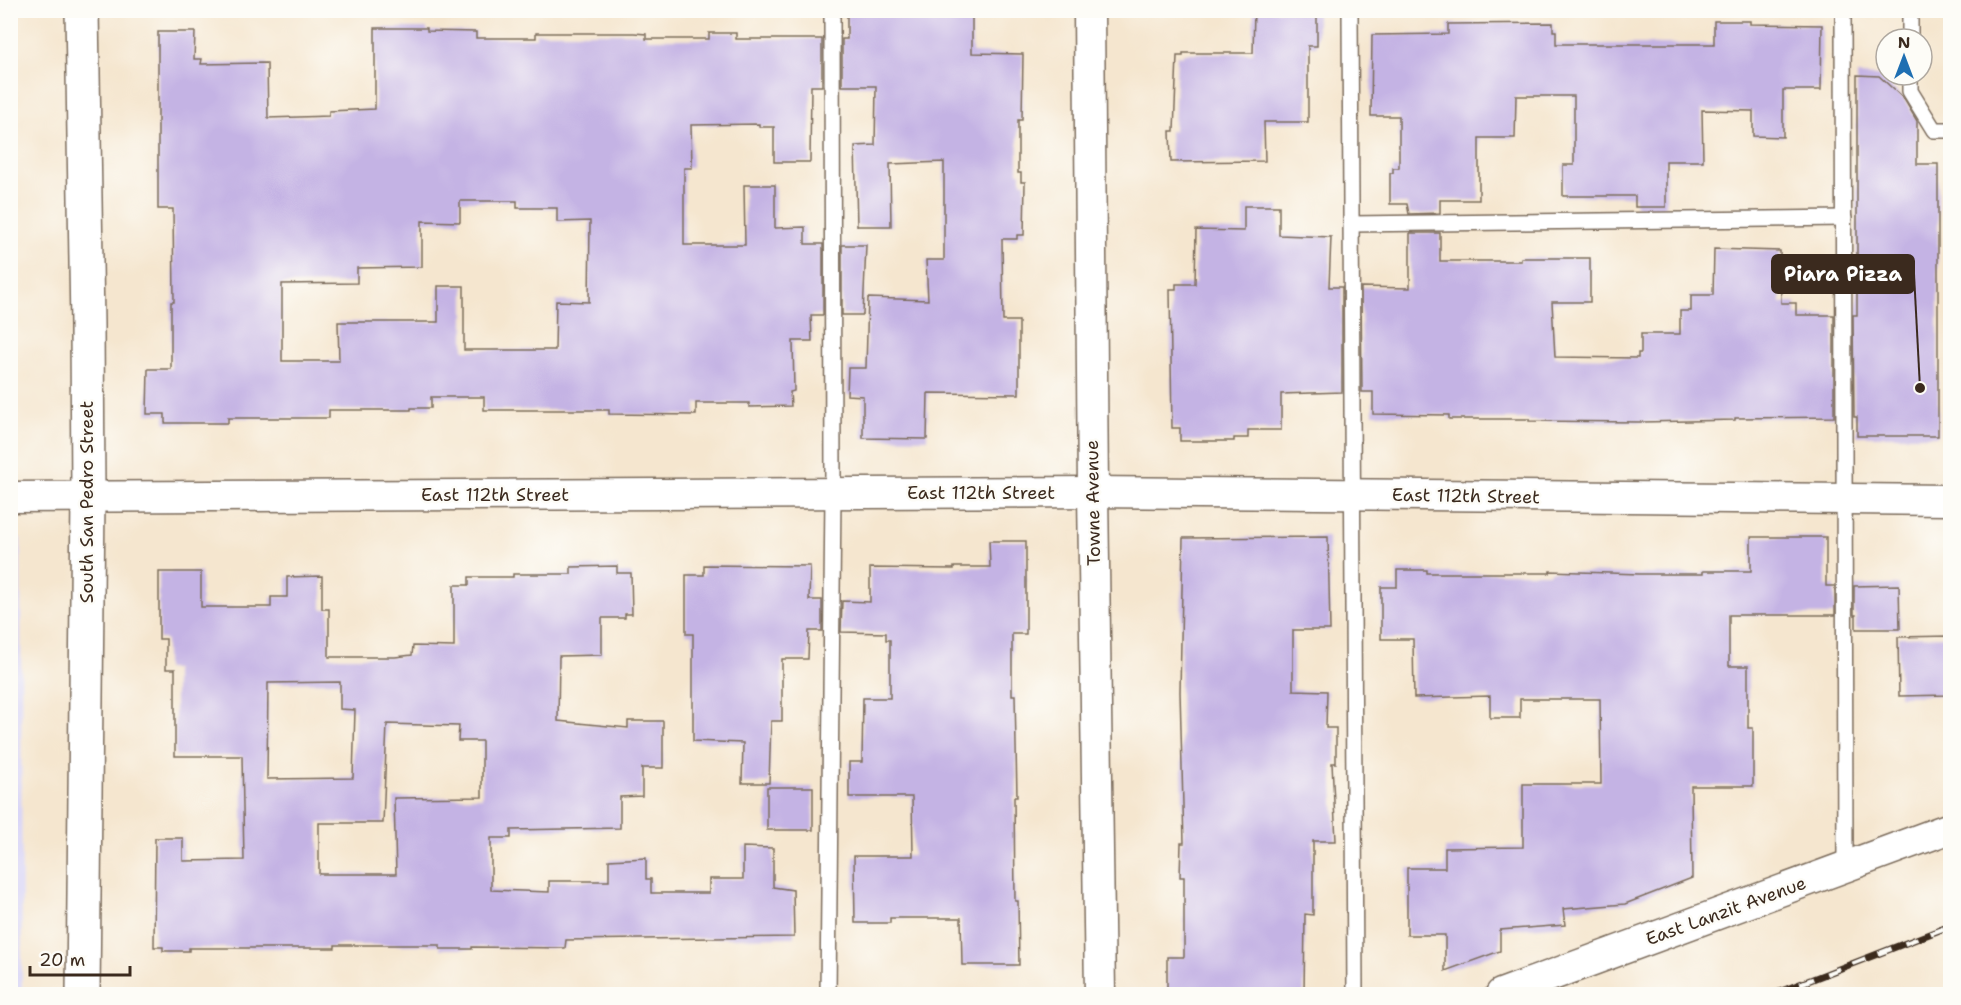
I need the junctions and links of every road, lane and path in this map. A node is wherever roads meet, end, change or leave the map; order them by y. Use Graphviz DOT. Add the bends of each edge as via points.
graph roads {
  1 [pos="82,10"];
  2 [pos="832,10"];
  3 [pos="1089,10"];
  4 [pos="1350,10"];
  5 [pos="1843,10"];
  6 [pos="1910,10"];
  7 [pos="1910,27"];
  8 [pos="1910,87"];
  9 [pos="1950,130"];
  10 [pos="1844,218"];
  11 [pos="1351,224"];
  12 [pos="1093,492"];
  13 [pos="833,494"];
  14 [pos="1353,495"];
  15 [pos="10,497"];
  16 [pos="88,497"];
  17 [pos="1845,499"];
  18 [pos="1950,500"];
  19 [pos="1950,828"];
  20 [pos="1845,867"];
  21 [pos="83,994"];
  22 [pos="828,994"];
  23 [pos="1100,994"];
  24 [pos="1355,994"];
  25 [pos="1501,994"];
  1 -- 16 [label="street, South San Pedro Street"];
  2 -- 13 [label="lane"];
  3 -- 12 [label="street, Towne Avenue"];
  4 -- 11 [label="lane"];
  5 -- 10 [label="lane"];
  6 -- 7 [label="lane"];
  8 -- 9 [label="lane" via="1934,130"];
  10 -- 11 [label="lane"];
  10 -- 17 [label="lane"];
  11 -- 14 [label="lane"];
  12 -- 13 [label="street, East 112th Street"];
  12 -- 14 [label="street, East 112th Street"];
  12 -- 23 [label="street, Towne Avenue"];
  13 -- 16 [label="street, East 112th Street"];
  13 -- 22 [label="lane"];
  14 -- 17 [label="street, East 112th Street"];
  14 -- 24 [label="lane"];
  15 -- 16 [label="street, East 112th Street"];
  16 -- 21 [label="street, South San Pedro Street"];
  17 -- 18 [label="street, East 112th Street"];
  17 -- 20 [label="lane"];
  19 -- 20 [label="street, East Lanzit Avenue"];
  20 -- 25 [label="street, East Lanzit Avenue"];
}
